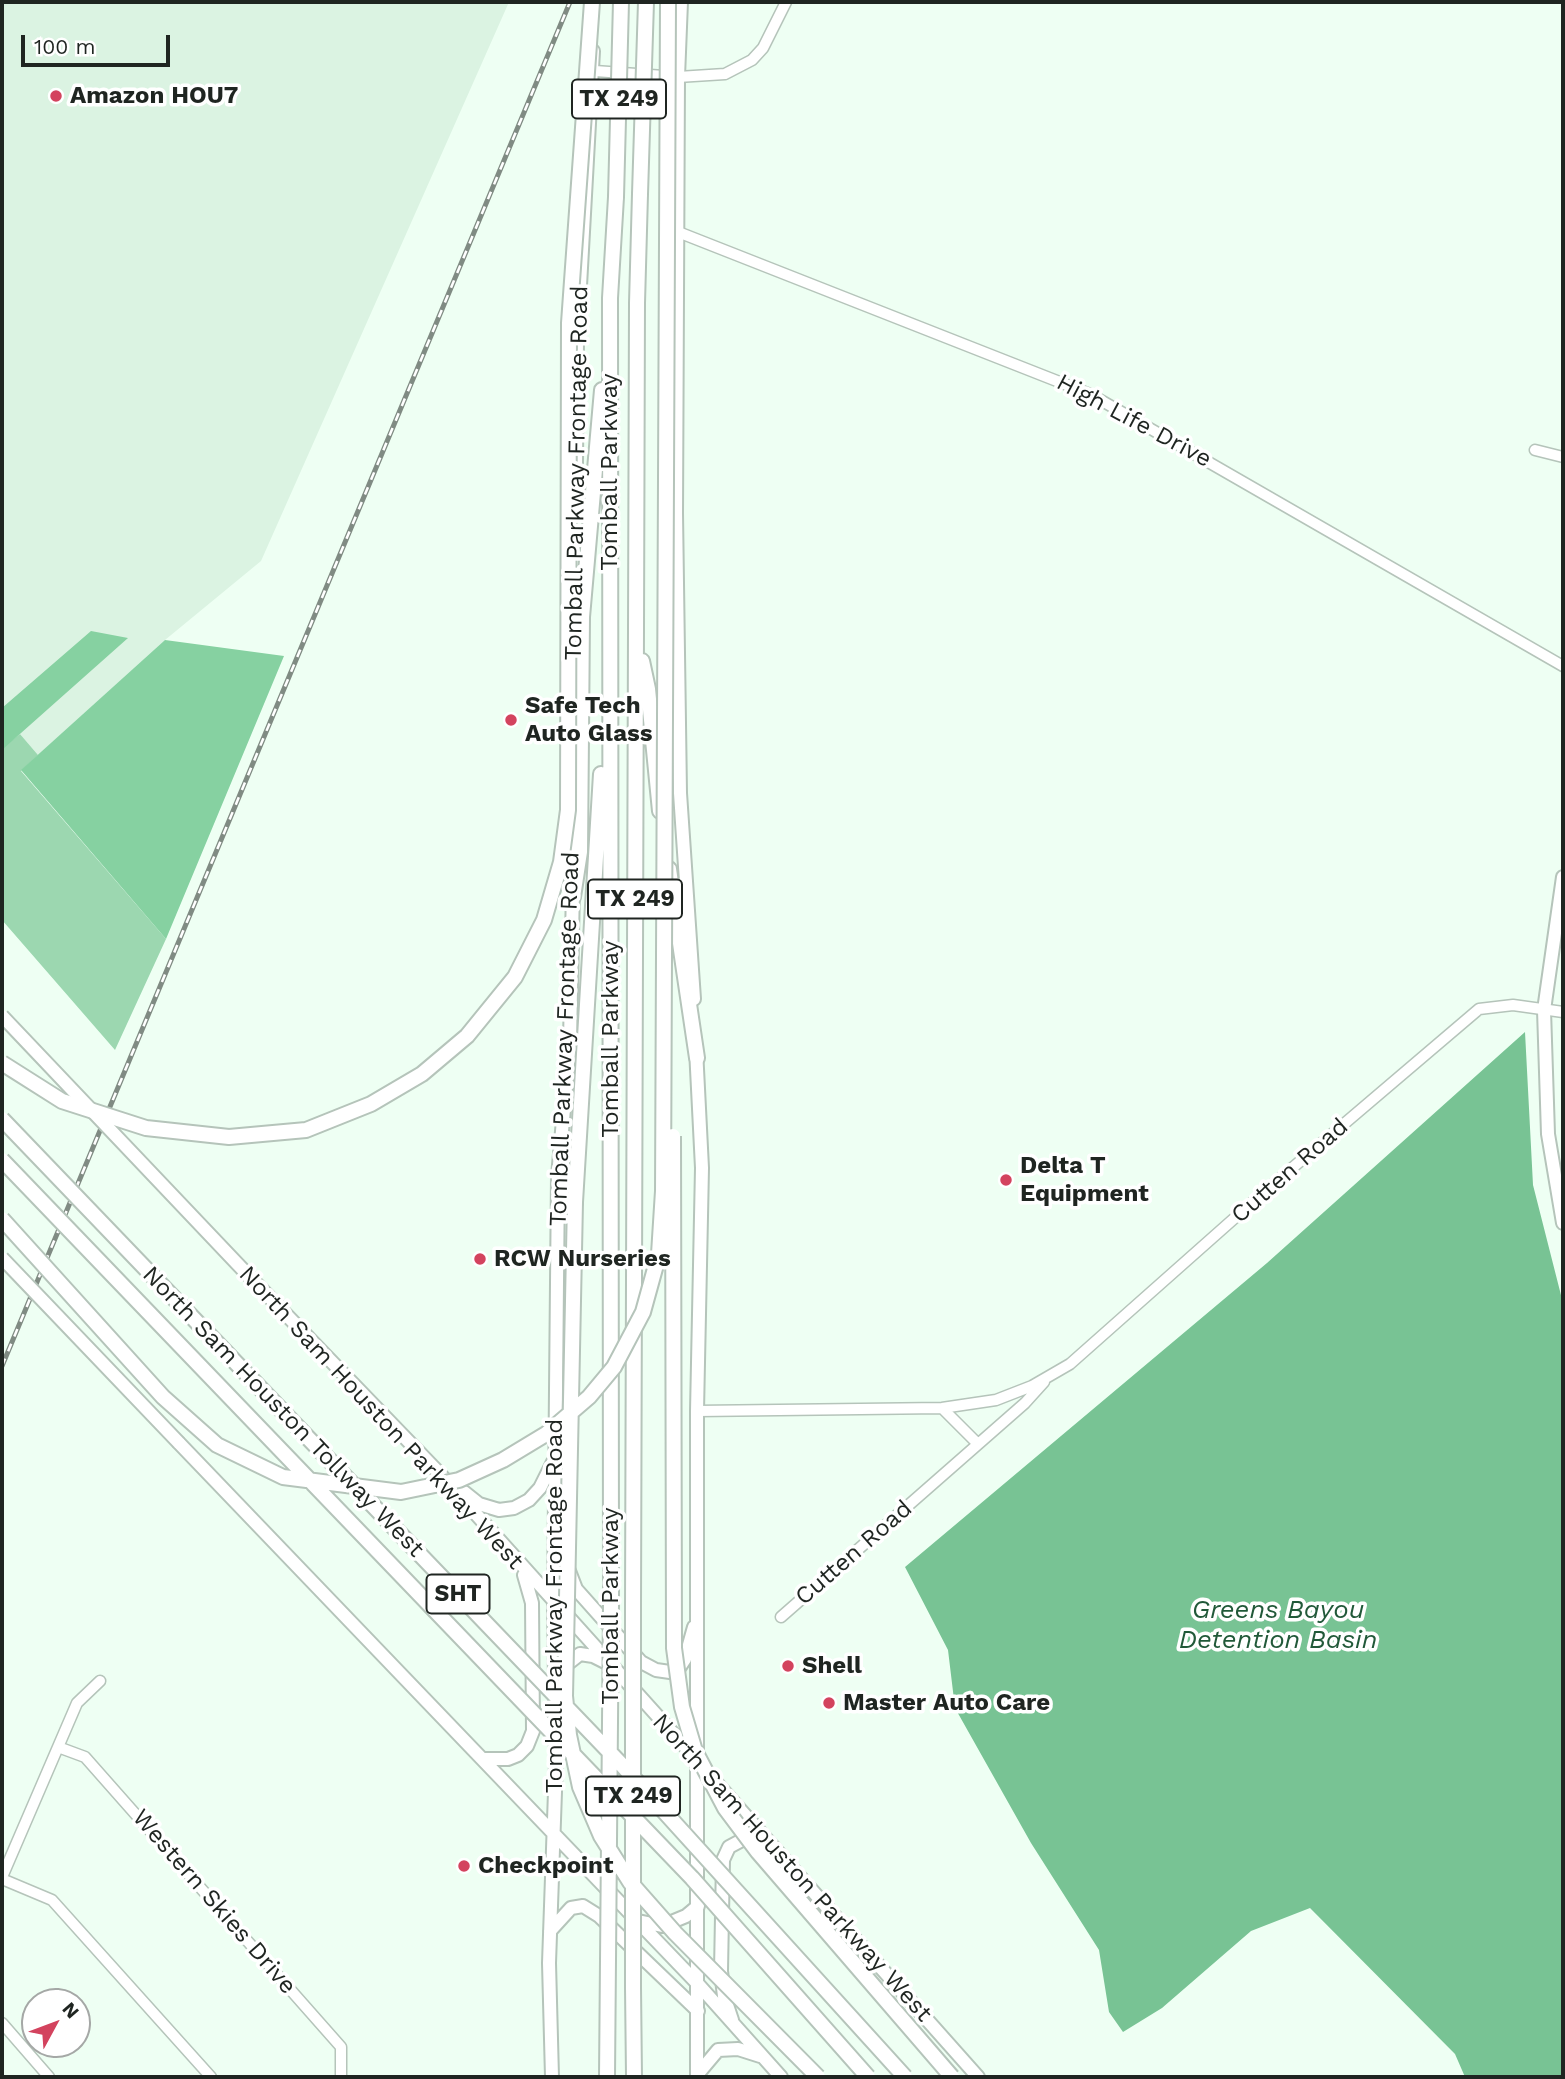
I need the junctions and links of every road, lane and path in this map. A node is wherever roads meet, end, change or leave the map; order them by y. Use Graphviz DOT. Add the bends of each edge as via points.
graph roads {
  1 [pos="591,2"];
  2 [pos="621,2"];
  3 [pos="646,2"];
  4 [pos="668,2"];
  5 [pos="681,2"];
  6 [pos="786,2"];
  7 [pos="595,71"];
  8 [pos="678,77"];
  9 [pos="678,232"];
  10 [pos="610,298"];
  11 [pos="1535,450"];
  12 [pos="1563,457"];
  13 [pos="610,629"];
  14 [pos="636,634"];
  15 [pos="1563,667"];
  16 [pos="663,803"];
  17 [pos="1563,877"];
  18 [pos="573,897"];
  19 [pos="1544,1010"];
  20 [pos="1563,1012"];
  21 [pos="2,1016"];
  22 [pos="697,1058"];
  23 [pos="2,1063"];
  24 [pos="2,1119"];
  25 [pos="2,1160"];
  26 [pos="2,1219"];
  27 [pos="1563,1223"];
  28 [pos="2,1258"];
  29 [pos="1050,1375"];
  30 [pos="942,1408"];
  31 [pos="697,1411"];
  32 [pos="978,1444"];
  33 [pos="555,1458"];
  34 [pos="440,1474"];
  35 [pos="554,1516"];
  36 [pos="519,1565"];
  37 [pos="554,1602"];
  38 [pos="699,1609"];
  39 [pos="781,1617"];
  40 [pos="614,1669"];
  41 [pos="100,1681"];
  42 [pos="555,1686"];
  43 [pos="58,1746"];
  44 [pos="483,1759"];
  45 [pos="699,1762"];
  46 [pos="553,1833"];
  47 [pos="773,1845"];
  48 [pos="2,1878"];
  49 [pos="698,1906"];
  50 [pos="637,1921"];
  51 [pos="550,1931"];
  52 [pos="696,1983"];
  53 [pos="698,2011"];
  54 [pos="2,2023"];
  55 [pos="734,2025"];
  56 [pos="763,2057"];
  57 [pos="697,2076"];
  58 [pos="49,2077"];
  59 [pos="211,2077"];
  60 [pos="341,2077"];
  61 [pos="552,2077"];
  62 [pos="607,2077"];
  63 [pos="634,2077"];
  64 [pos="780,2077"];
  65 [pos="818,2077"];
  66 [pos="868,2077"];
  67 [pos="905,2077"];
  68 [pos="952,2077"];
  69 [pos="978,2077"];
  1 -- 7 [label="main road, Tomball Parkway Frontage Road"];
  1 -- 23 [label="highway, bridge" via="569,323 568,810 561,862 544,920 515,977 467,1036 422,1074 371,1104 306,1130 229,1137 146,1128 62,1101"];
  2 -- 10 [label="highway, Tomball Parkway / TX 249, bridge"];
  3 -- 14 [label="highway, Tomball Parkway / TX 249, bridge"];
  4 -- 16 [label="highway, bridge"];
  5 -- 8 [label="main road, TX 249"];
  6 -- 8 [label="street" via="774,30 752,60 725,74"];
  7 -- 8 [label="street"];
  7 -- 18 [label="main road, Tomball Parkway Frontage Road" via="577,340"];
  8 -- 9 [label="main road, TX 249"];
  9 -- 15 [label="street, High Life Drive" via="1090,394"];
  9 -- 22 [label="main road" via="680,793"];
  10 -- 13 [label="highway, Tomball Parkway / TX 249"];
  10 -- 18 [label="highway" via="582,617 580,852"];
  11 -- 12 [label="street"];
  13 -- 62 [label="highway, Tomball Parkway / TX 249, bridge"];
  13 -- 65 [label="highway, bridge" via="575,1202 565,1696 569,1735 580,1787 601,1836 630,1882"];
  14 -- 22 [label="highway" via="648,689 656,779"];
  14 -- 63 [label="highway, Tomball Parkway / TX 249, bridge"];
  16 -- 26 [label="highway, bridge" via="659,1254 643,1312 614,1367 589,1397 546,1434 459,1480 401,1492 283,1477 217,1444 163,1398"];
  16 -- 68 [label="highway, bridge" via="670,835 672,920 674,1648 682,1707 695,1751 725,1808 758,1853"];
  17 -- 19 [label="main road"];
  18 -- 33 [label="main road, Tomball Parkway Frontage Road" via="570,1041 558,1176"];
  19 -- 20 [label="street, Cutten Road"];
  19 -- 27 [label="main road" via="1548,1133"];
  19 -- 29 [label="street, Cutten Road" via="1513,1005 1479,1009 1070,1364"];
  21 -- 34 [label="main road, North Sam Houston Parkway West, bridge"];
  22 -- 31 [label="main road" via="702,1167"];
  24 -- 67 [label="highway, North Sam Houston Tollway West / SHT, bridge" via="631,1774"];
  25 -- 66 [label="highway, North Sam Houston Tollway West / SHT, bridge" via="674,1859"];
  28 -- 44 [label="main road, bridge"];
  29 -- 30 [label="street, Cutten Road" via="996,1400"];
  29 -- 32 [label="street, Cutten Road" via="1026,1404"];
  30 -- 31 [label="street, Cutten Road"];
  30 -- 32 [label="street"];
  31 -- 38 [label="main road"];
  32 -- 39 [label="street, Cutten Road"];
  33 -- 34 [label="main road" via="540,1488 514,1508 499,1510 479,1504"];
  33 -- 35 [label="main road, Tomball Parkway Frontage Road"];
  34 -- 36 [label="main road, North Sam Houston Parkway West"];
  35 -- 37 [label="main road, Tomball Parkway Frontage Road"];
  35 -- 38 [label="main road" via="576,1589 641,1662 670,1672 678,1668 685,1659"];
  36 -- 37 [label="main road, North Sam Houston Parkway West"];
  36 -- 44 [label="main road" via="532,1603 533,1731 519,1755"];
  37 -- 40 [label="main road, North Sam Houston Parkway West"];
  37 -- 42 [label="main road, Tomball Parkway Frontage Road"];
  38 -- 45 [label="main road"];
  40 -- 42 [label="main road" via="580,1654 562,1666"];
  40 -- 45 [label="main road, North Sam Houston Parkway West"];
  41 -- 43 [label="street" via="78,1703"];
  42 -- 46 [label="main road, Tomball Parkway Frontage Road"];
  43 -- 48 [label="street"];
  43 -- 60 [label="street, Western Skies Drive" via="85,1757 341,2047"];
  44 -- 46 [label="main road"];
  45 -- 47 [label="main road, North Sam Houston Parkway West"];
  45 -- 49 [label="main road"];
  46 -- 50 [label="main road"];
  46 -- 51 [label="main road, Tomball Parkway Frontage Road"];
  47 -- 55 [label="main road" via="758,1838 744,1839 729,1847 723,1860 721,1971"];
  47 -- 69 [label="main road, North Sam Houston Parkway West"];
  48 -- 59 [label="street" via="52,1900"];
  49 -- 50 [label="main road" via="662,1926"];
  49 -- 52 [label="main road"];
  50 -- 52 [label="main road"];
  51 -- 53 [label="main road" via="571,1908 583,1906"];
  51 -- 61 [label="main road, Tomball Parkway Frontage Road"];
  52 -- 53 [label="main road"];
  52 -- 55 [label="main road"];
  53 -- 57 [label="main road"];
  54 -- 58 [label="street"];
  55 -- 56 [label="main road"];
  56 -- 57 [label="main road" via="738,2049 718,2050"];
  56 -- 64 [label="main road"];
}
